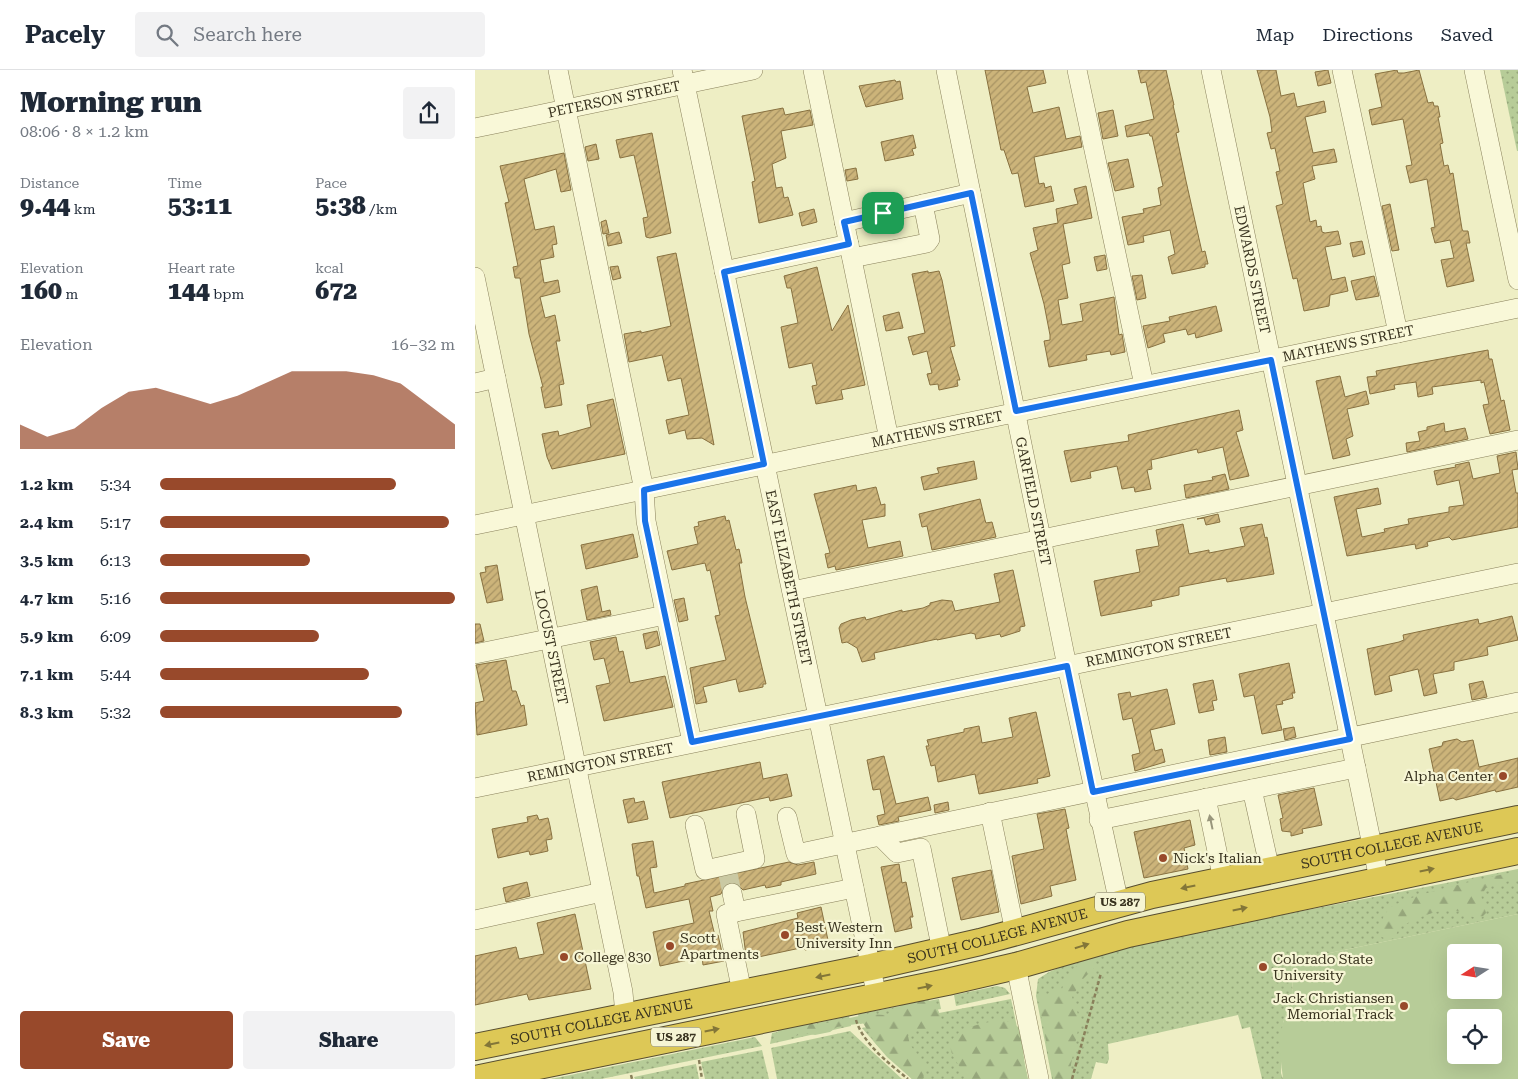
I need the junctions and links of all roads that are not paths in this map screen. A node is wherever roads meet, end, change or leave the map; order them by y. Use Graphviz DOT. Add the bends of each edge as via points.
graph roads {
  1 [pos="558,70"];
  2 [pos="753,70"];
  3 [pos="813,70"];
  4 [pos="946,70"];
  5 [pos="1077,70"];
  6 [pos="1211,70"];
  7 [pos="1341,70"];
  8 [pos="1474,70"];
  9 [pos="683,77"];
  10 [pos="567,109"];
  11 [pos="475,128"];
  12 [pos="971,193"];
  13 [pos="923,204"];
  14 [pos="844,222"];
  15 [pos="850,251"];
  16 [pos="724,272"];
  17 [pos="475,277"];
  18 [pos="1518,280"];
  19 [pos="1518,308"];
  20 [pos="1398,333"];
  21 [pos="1271,360"];
  22 [pos="496,378"];
  23 [pos="475,383"];
  24 [pos="1144,385"];
  25 [pos="1016,411"];
  26 [pos="889,439"];
  27 [pos="1518,440"];
  28 [pos="764,464"];
  29 [pos="1297,486"];
  30 [pos="644,490"];
  31 [pos="524,514"];
  32 [pos="475,524"];
  33 [pos="1041,540"];
  34 [pos="1518,572"];
  35 [pos="792,591"];
  36 [pos="1324,612"];
  37 [pos="665,615"];
  38 [pos="550,639"];
  39 [pos="475,654"];
  40 [pos="1067,666"];
  41 [pos="1518,702"];
  42 [pos="819,716"];
  43 [pos="1350,739"];
  44 [pos="692,742"];
  45 [pos="576,766"];
  46 [pos="1356,768"];
  47 [pos="475,788"];
  48 [pos="1253,789"];
  49 [pos="1093,792"];
  50 [pos="1206,798"];
  51 [pos="990,812"];
  52 [pos="745,814"];
  53 [pos="787,817"];
  54 [pos="1518,819"];
  55 [pos="1099,820"];
  56 [pos="695,825"];
  57 [pos="880,836"];
  58 [pos="845,843"];
  59 [pos="1373,848"];
  60 [pos="1518,851"];
  61 [pos="1270,870"];
  62 [pos="1379,879"];
  63 [pos="1223,880"];
  64 [pos="855,888"];
  65 [pos="602,892"];
  66 [pos="731,893"];
  67 [pos="1119,903"];
  68 [pos="735,912"];
  69 [pos="475,920"];
  70 [pos="1015,932"];
  71 [pos="943,951"];
  72 [pos="1016,966"];
  73 [pos="871,967"];
  74 [pos="742,992"];
  75 [pos="877,997"];
  76 [pos="625,1016"];
  77 [pos="475,1047"];
  78 [pos="544,1064"];
  79 [pos="475,1079"];
  80 [pos="1039,1079"];
  1 -- 10 [label="street"];
  2 -- 9 [label="street, PETERSON STREET"];
  3 -- 14 [label="street"];
  4 -- 12 [label="street, GARFIELD STREET"];
  5 -- 24 [label="street"];
  6 -- 21 [label="street, EDWARDS STREET"];
  7 -- 20 [label="street"];
  8 -- 18 [label="street"];
  9 -- 10 [label="street, PETERSON STREET"];
  9 -- 16 [label="street, EAST ELIZABETH STREET"];
  10 -- 11 [label="street, PETERSON STREET"];
  10 -- 30 [label="street"];
  12 -- 13 [label="street"];
  12 -- 25 [label="street, GARFIELD STREET"];
  13 -- 14 [label="street"];
  13 -- 15 [label="street" via="930,239 927,243"];
  14 -- 15 [label="street"];
  15 -- 16 [label="street"];
  15 -- 26 [label="street"];
  16 -- 28 [label="street, EAST ELIZABETH STREET"];
  17 -- 22 [label="street, LOCUST STREET"];
  19 -- 20 [label="street, MATHEWS STREET"];
  20 -- 21 [label="street, MATHEWS STREET"];
  21 -- 24 [label="street, MATHEWS STREET"];
  21 -- 29 [label="street, EDWARDS STREET"];
  22 -- 23 [label="street"];
  22 -- 31 [label="street, LOCUST STREET"];
  24 -- 25 [label="street, MATHEWS STREET"];
  25 -- 26 [label="street, MATHEWS STREET"];
  25 -- 33 [label="street, GARFIELD STREET"];
  26 -- 28 [label="street, MATHEWS STREET"];
  27 -- 29 [label="street"];
  28 -- 30 [label="street, MATHEWS STREET"];
  28 -- 35 [label="street, EAST ELIZABETH STREET"];
  29 -- 33 [label="street"];
  29 -- 36 [label="street, EDWARDS STREET"];
  30 -- 31 [label="street, MATHEWS STREET"];
  30 -- 37 [label="street" via="645,521"];
  31 -- 32 [label="street, MATHEWS STREET"];
  31 -- 38 [label="street, LOCUST STREET"];
  33 -- 35 [label="street"];
  33 -- 40 [label="street, GARFIELD STREET"];
  34 -- 36 [label="street, REMINGTON STREET"];
  35 -- 42 [label="street, EAST ELIZABETH STREET"];
  36 -- 40 [label="street, REMINGTON STREET"];
  36 -- 43 [label="street, EDWARDS STREET"];
  37 -- 38 [label="street"];
  37 -- 44 [label="street"];
  38 -- 39 [label="street"];
  38 -- 45 [label="street, LOCUST STREET"];
  40 -- 42 [label="street, REMINGTON STREET"];
  40 -- 49 [label="street, GARFIELD STREET"];
  41 -- 43 [label="street"];
  42 -- 44 [label="street, REMINGTON STREET"];
  42 -- 58 [label="street, EAST ELIZABETH STREET"];
  43 -- 46 [label="street, EDWARDS STREET"];
  43 -- 49 [label="street"];
  44 -- 45 [label="street, REMINGTON STREET"];
  45 -- 47 [label="street, REMINGTON STREET"];
  45 -- 65 [label="street, LOCUST STREET"];
  46 -- 48 [label="street"];
  46 -- 59 [label="street, EDWARDS STREET"];
  48 -- 50 [label="street"];
  48 -- 61 [label="street"];
  49 -- 51 [label="street"];
  49 -- 55 [label="street, GARFIELD STREET"];
  50 -- 55 [label="street"];
  63 -- 50 [label="street, one-way"];
  51 -- 57 [label="street"];
  51 -- 70 [label="street"];
  52 -- 56 [label="street" via="755,859 727,870 705,870"];
  53 -- 58 [label="street" via="795,854"];
  54 -- 59 [label="highway, SOUTH COLLEGE AVENUE / US 287"];
  55 -- 67 [label="street, GARFIELD STREET"];
  57 -- 58 [label="street"];
  57 -- 71 [label="street" via="897,853 921,848"];
  58 -- 64 [label="street, EAST ELIZABETH STREET"];
  59 -- 61 [label="highway, SOUTH COLLEGE AVENUE / US 287"];
  59 -- 62 [label="street, EDWARDS STREET"];
  62 -- 60 [label="highway, US 287, one-way"];
  61 -- 63 [label="highway, SOUTH COLLEGE AVENUE / US 287"];
  72 -- 62 [label="highway, US 287, one-way" via="1128,934"];
  63 -- 67 [label="highway, SOUTH COLLEGE AVENUE / US 287, one-way"];
  64 -- 68 [label="street"];
  64 -- 73 [label="street, EAST ELIZABETH STREET"];
  65 -- 69 [label="street"];
  65 -- 76 [label="street, LOCUST STREET"];
  66 -- 68 [label="street"];
  67 -- 70 [label="highway, SOUTH COLLEGE AVENUE / US 287"];
  68 -- 74 [label="street" via="726,914"];
  70 -- 71 [label="highway, SOUTH COLLEGE AVENUE / US 287"];
  71 -- 73 [label="highway, SOUTH COLLEGE AVENUE / US 287"];
  75 -- 72 [label="highway, US 287, one-way"];
  72 -- 80 [label="street"];
  73 -- 74 [label="highway, SOUTH COLLEGE AVENUE / US 287, one-way"];
  73 -- 75 [label="street, EAST ELIZABETH STREET"];
  74 -- 76 [label="highway, SOUTH COLLEGE AVENUE / US 287"];
  78 -- 75 [label="highway, US 287, one-way"];
  76 -- 77 [label="highway, SOUTH COLLEGE AVENUE / US 287, one-way"];
  76 -- 78 [label="highway" via="615,1032"];
  78 -- 79 [label="highway, US 287"];
}
